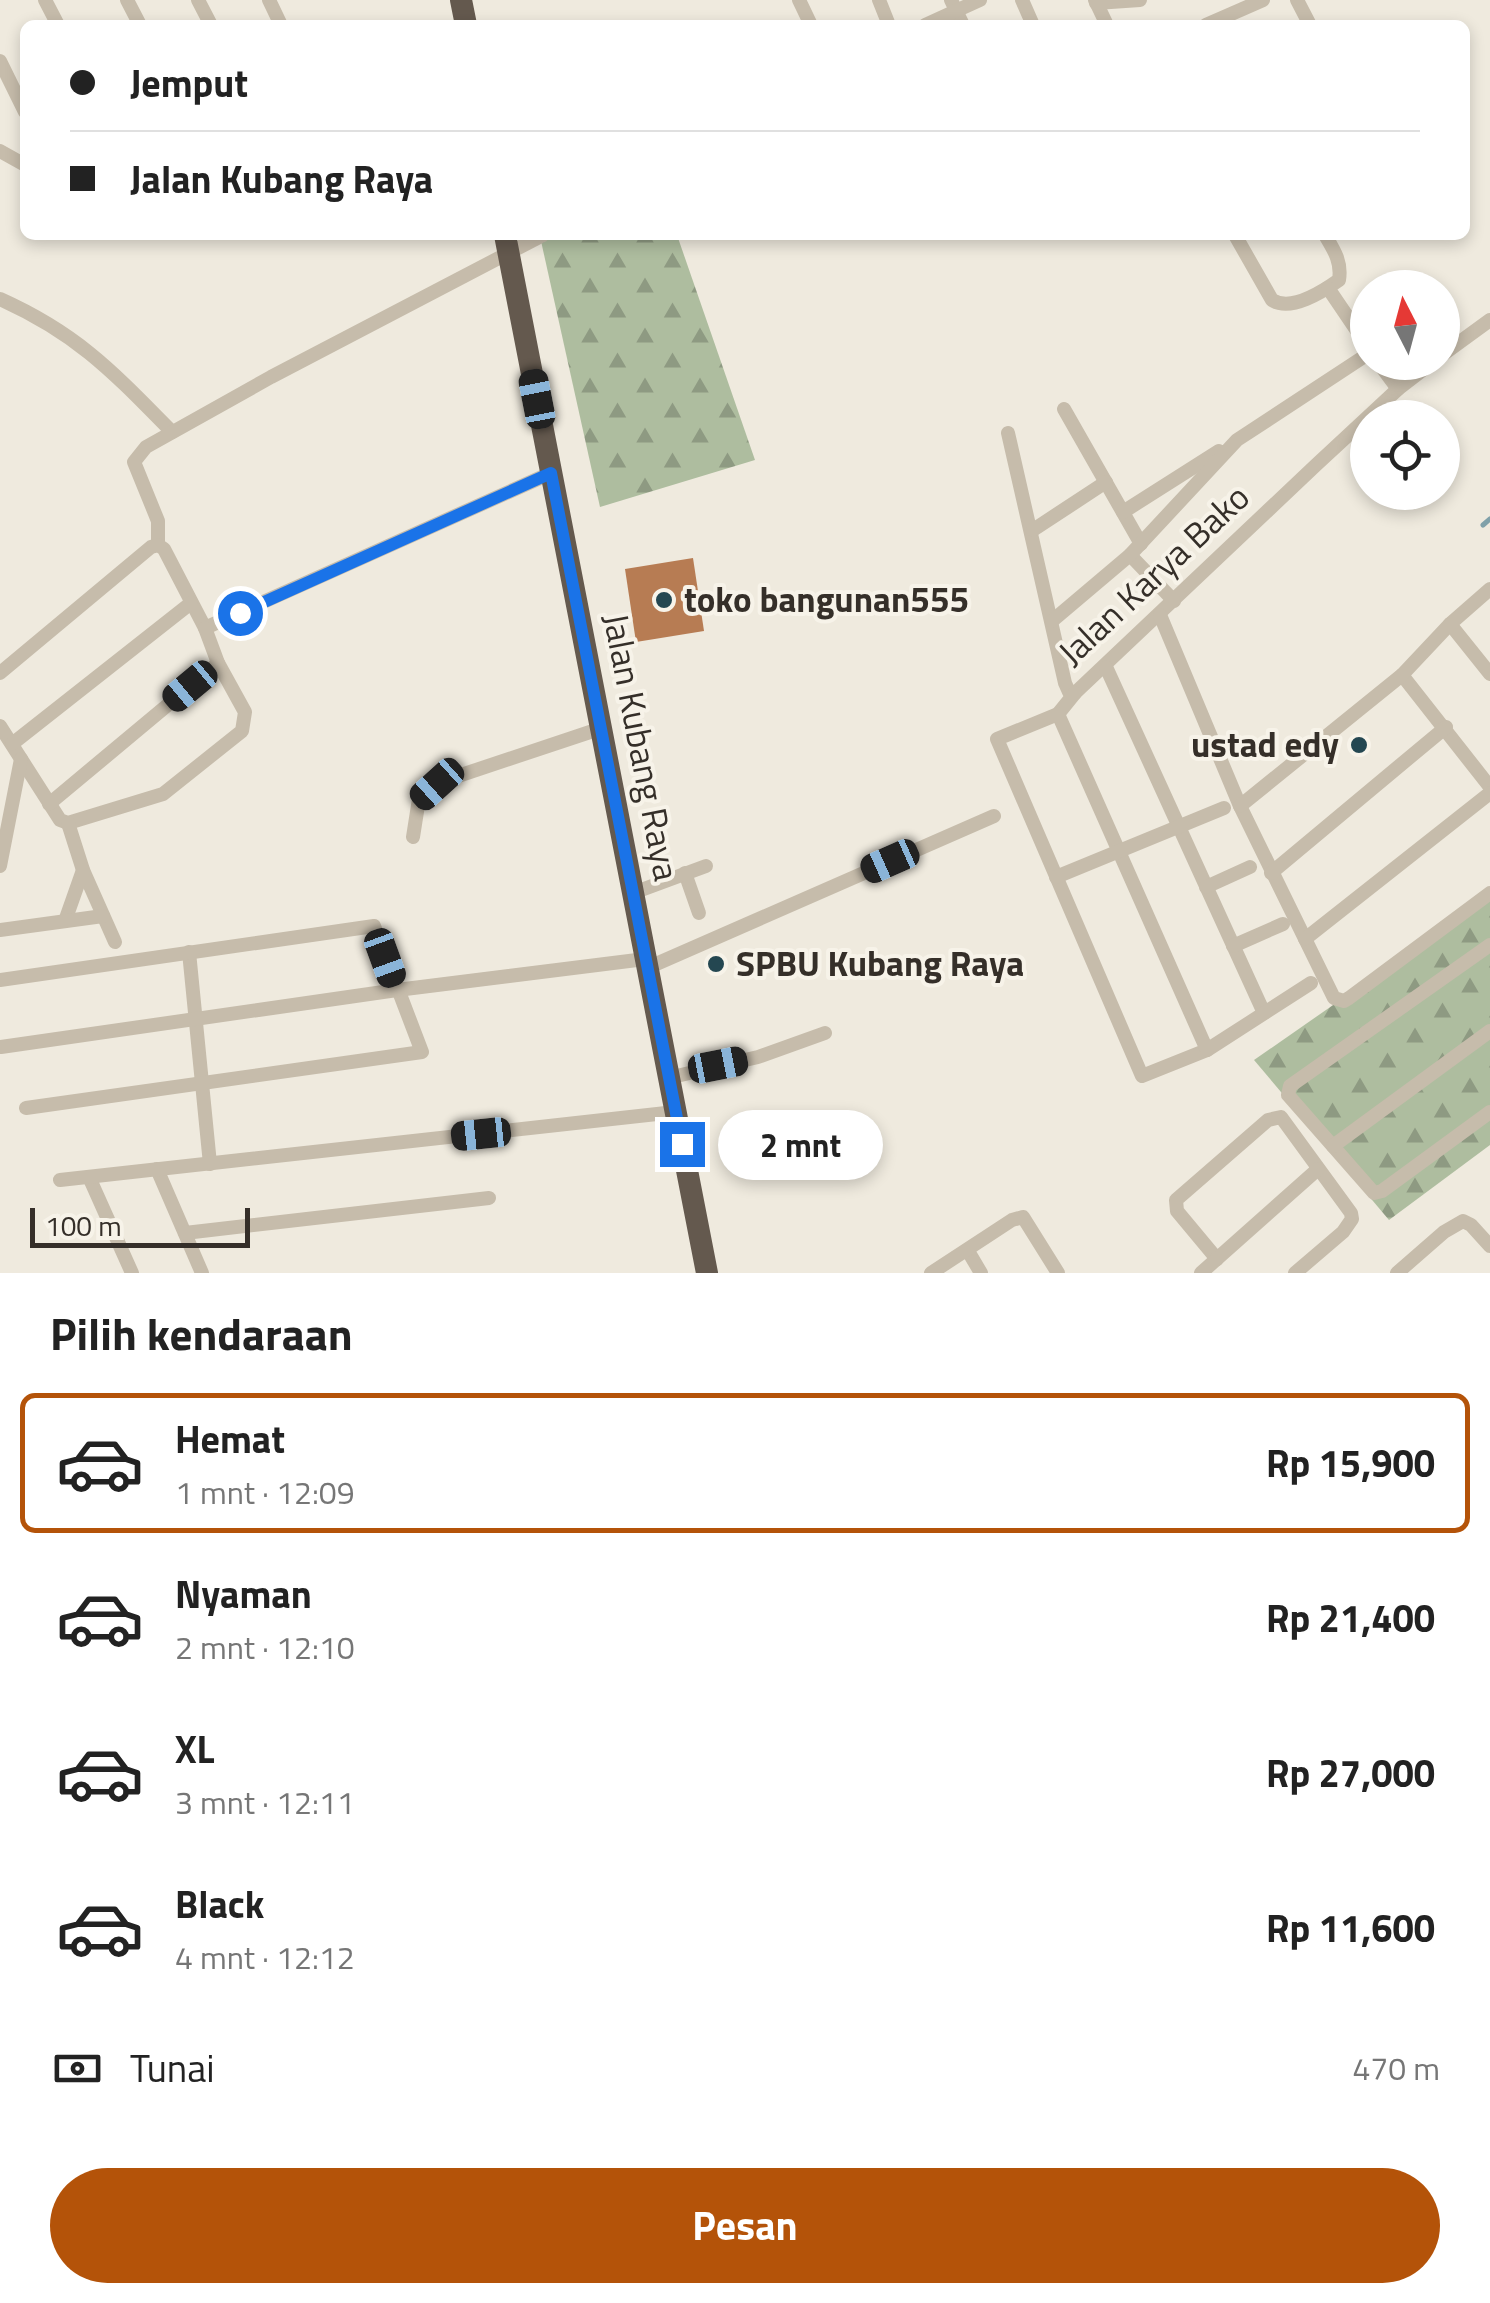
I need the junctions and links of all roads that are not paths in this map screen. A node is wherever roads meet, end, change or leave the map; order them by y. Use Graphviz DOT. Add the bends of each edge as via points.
graph roads {
  1 [pos="980,0"];
  2 [pos="1140,0"];
  3 [pos="1263,0"];
  4 [pos="1096,1"];
  5 [pos="957,12"];
  6 [pos="1217,20"];
  7 [pos="0,60"];
  8 [pos="4,79"];
  9 [pos="20,104"];
  10 [pos="1239,240"];
  11 [pos="1327,240"];
  12 [pos="507,243"];
  13 [pos="1328,288"];
  14 [pos="0,299"];
  15 [pos="1490,320"];
  16 [pos="1350,323"];
  17 [pos="1460,342"];
  18 [pos="1350,363"];
  19 [pos="1391,380"];
  20 [pos="1410,380"];
  21 [pos="1398,389"];
  22 [pos="1064,409"];
  23 [pos="172,432"];
  24 [pos="1008,433"];
  25 [pos="1237,440"];
  26 [pos="551,473"];
  27 [pos="1106,482"];
  28 [pos="1124,512"];
  29 [pos="1032,530"];
  30 [pos="158,545"];
  31 [pos="1136,549"];
  32 [pos="1490,589"];
  33 [pos="1174,600"];
  34 [pos="191,603"];
  35 [pos="1160,615"];
  36 [pos="1052,621"];
  37 [pos="1450,624"];
  38 [pos="205,628"];
  39 [pos="218,662"];
  40 [pos="1106,667"];
  41 [pos="0,673"];
  42 [pos="1490,674"];
  43 [pos="1402,675"];
  44 [pos="1075,693"];
  45 [pos="1058,714"];
  46 [pos="0,726"];
  47 [pos="1446,727"];
  48 [pos="602,728"];
  49 [pos="12,744"];
  50 [pos="21,759"];
  51 [pos="1490,790"];
  52 [pos="50,804"];
  53 [pos="1240,806"];
  54 [pos="1224,808"];
  55 [pos="994,816"];
  56 [pos="68,823"];
  57 [pos="1179,827"];
  58 [pos="413,837"];
  59 [pos="1118,852"];
  60 [pos="0,866"];
  61 [pos="706,866"];
  62 [pos="1250,867"];
  63 [pos="83,870"];
  64 [pos="686,873"];
  65 [pos="1272,873"];
  66 [pos="1056,877"];
  67 [pos="1206,887"];
  68 [pos="633,893"];
  69 [pos="1490,893"];
  70 [pos="699,913"];
  71 [pos="103,916"];
  72 [pos="65,921"];
  73 [pos="1283,924"];
  74 [pos="0,930"];
  75 [pos="1305,940"];
  76 [pos="115,942"];
  77 [pos="1233,946"];
  78 [pos="1490,946"];
  79 [pos="189,952"];
  80 [pos="646,963"];
  81 [pos="0,980"];
  82 [pos="1311,983"];
  83 [pos="396,990"];
  84 [pos="1264,1014"];
  85 [pos="195,1019"];
  86 [pos="1490,1031"];
  87 [pos="825,1033"];
  88 [pos="1,1047"];
  89 [pos="1207,1050"];
  90 [pos="668,1078"];
  91 [pos="201,1084"];
  92 [pos="26,1108"];
  93 [pos="675,1112"];
  94 [pos="1490,1112"];
  95 [pos="1333,1146"];
  96 [pos="210,1164"];
  97 [pos="157,1169"];
  98 [pos="1318,1169"];
  99 [pos="89,1177"];
  100 [pos="60,1180"];
  101 [pos="489,1198"];
  102 [pos="185,1234"];
  103 [pos="1490,1246"];
  104 [pos="968,1250"];
  105 [pos="1217,1258"];
  106 [pos="132,1273"];
  107 [pos="202,1273"];
  108 [pos="707,1273"];
  109 [pos="931,1273"];
  110 [pos="980,1273"];
  111 [pos="1058,1273"];
  112 [pos="1201,1273"];
  113 [pos="1295,1273"];
  114 [pos="1397,1273"];
  1 -- 5 [label="street"];
  2 -- 4 [label="street"];
  3 -- 6 [label="street"];
  7 -- 8 [label="street"];
  8 -- 9 [label="street"];
  10 -- 13 [label="street" via="1277,304"];
  11 -- 13 [label="street" via="1341,269"];
  12 -- 23 [label="street"];
  12 -- 26 [label="highway, Jalan Kubang Raya"];
  13 -- 16 [label="street"];
  14 -- 23 [label="street" via="46,320 99,358"];
  15 -- 17 [label="street"];
  18 -- 25 [label="street"];
  19 -- 21 [label="street"];
  20 -- 21 [label="street, Jalan Karya Bako"];
  21 -- 33 [label="street, Jalan Karya Bako"];
  22 -- 27 [label="street"];
  23 -- 30 [label="street" via="146,446 134,462 158,521"];
  24 -- 29 [label="street, Jalan Karya Bako"];
  25 -- 28 [label="street"];
  25 -- 31 [label="street"];
  26 -- 38 [label="street"];
  26 -- 48 [label="highway, Jalan Kubang Raya"];
  27 -- 28 [label="street"];
  27 -- 29 [label="street"];
  28 -- 31 [label="street"];
  29 -- 36 [label="street, Jalan Karya Bako"];
  30 -- 34 [label="street"];
  30 -- 41 [label="street"];
  31 -- 33 [label="street"];
  31 -- 36 [label="street"];
  32 -- 37 [label="street"];
  33 -- 35 [label="street, Jalan Karya Bako"];
  34 -- 38 [label="street"];
  34 -- 49 [label="street"];
  35 -- 40 [label="street, Jalan Karya Bako"];
  35 -- 53 [label="street"];
  36 -- 44 [label="street, Jalan Karya Bako" via="1064,682"];
  37 -- 42 [label="street"];
  37 -- 43 [label="street"];
  38 -- 39 [label="street"];
  39 -- 52 [label="street"];
  39 -- 56 [label="street" via="245,712 242,732 163,794"];
  40 -- 44 [label="street, Jalan Karya Bako"];
  40 -- 57 [label="street"];
  43 -- 47 [label="street"];
  43 -- 53 [label="street"];
  44 -- 45 [label="street"];
  45 -- 59 [label="street"];
  45 -- 66 [label="street" via="997,740"];
  46 -- 49 [label="street"];
  47 -- 51 [label="street"];
  47 -- 65 [label="street"];
  48 -- 58 [label="street" via="437,784 420,799"];
  48 -- 68 [label="highway, Jalan Kubang Raya"];
  49 -- 50 [label="street"];
  50 -- 52 [label="street"];
  50 -- 60 [label="street"];
  51 -- 75 [label="street"];
  52 -- 56 [label="street"];
  53 -- 65 [label="street"];
  54 -- 57 [label="street"];
  55 -- 80 [label="street"];
  56 -- 63 [label="street"];
  57 -- 59 [label="street"];
  57 -- 67 [label="street"];
  59 -- 66 [label="street"];
  59 -- 89 [label="street"];
  61 -- 64 [label="street"];
  62 -- 67 [label="street"];
  63 -- 71 [label="street"];
  63 -- 72 [label="street"];
  64 -- 68 [label="street"];
  64 -- 70 [label="street"];
  65 -- 75 [label="street"];
  66 -- 89 [label="street" via="1142,1076"];
  67 -- 77 [label="street"];
  68 -- 80 [label="highway, Jalan Kubang Raya"];
  69 -- 75 [label="street" via="1344,1000 1334,998"];
  71 -- 72 [label="street"];
  71 -- 76 [label="street"];
  72 -- 74 [label="street"];
  73 -- 77 [label="street"];
  77 -- 84 [label="street"];
  78 -- 95 [label="street" via="1290,1086 1288,1094"];
  79 -- 81 [label="street"];
  79 -- 83 [label="street" via="374,926"];
  79 -- 85 [label="street"];
  80 -- 83 [label="street"];
  80 -- 90 [label="highway, Jalan Kubang Raya"];
  82 -- 84 [label="street"];
  83 -- 85 [label="street"];
  83 -- 91 [label="street" via="422,1052"];
  84 -- 89 [label="street"];
  85 -- 88 [label="street"];
  85 -- 91 [label="street"];
  86 -- 95 [label="street"];
  87 -- 90 [label="street"];
  90 -- 93 [label="highway, Jalan Kubang Raya"];
  91 -- 92 [label="street"];
  91 -- 96 [label="street"];
  93 -- 96 [label="street"];
  93 -- 108 [label="highway, Jalan Kubang Raya"];
  94 -- 95 [label="street" via="1378,1193"];
  96 -- 97 [label="street"];
  97 -- 99 [label="street"];
  97 -- 102 [label="street"];
  98 -- 105 [label="street"];
  98 -- 105 [label="street" via="1288,1123 1274,1117 1179,1195 1176,1211"];
  98 -- 113 [label="street" via="1352,1219"];
  99 -- 100 [label="street"];
  99 -- 106 [label="street"];
  101 -- 102 [label="street"];
  102 -- 107 [label="street"];
  103 -- 114 [label="street" via="1463,1222"];
  104 -- 109 [label="street"];
  104 -- 110 [label="street"];
  104 -- 111 [label="street" via="1024,1217"];
  105 -- 112 [label="street"];
}
